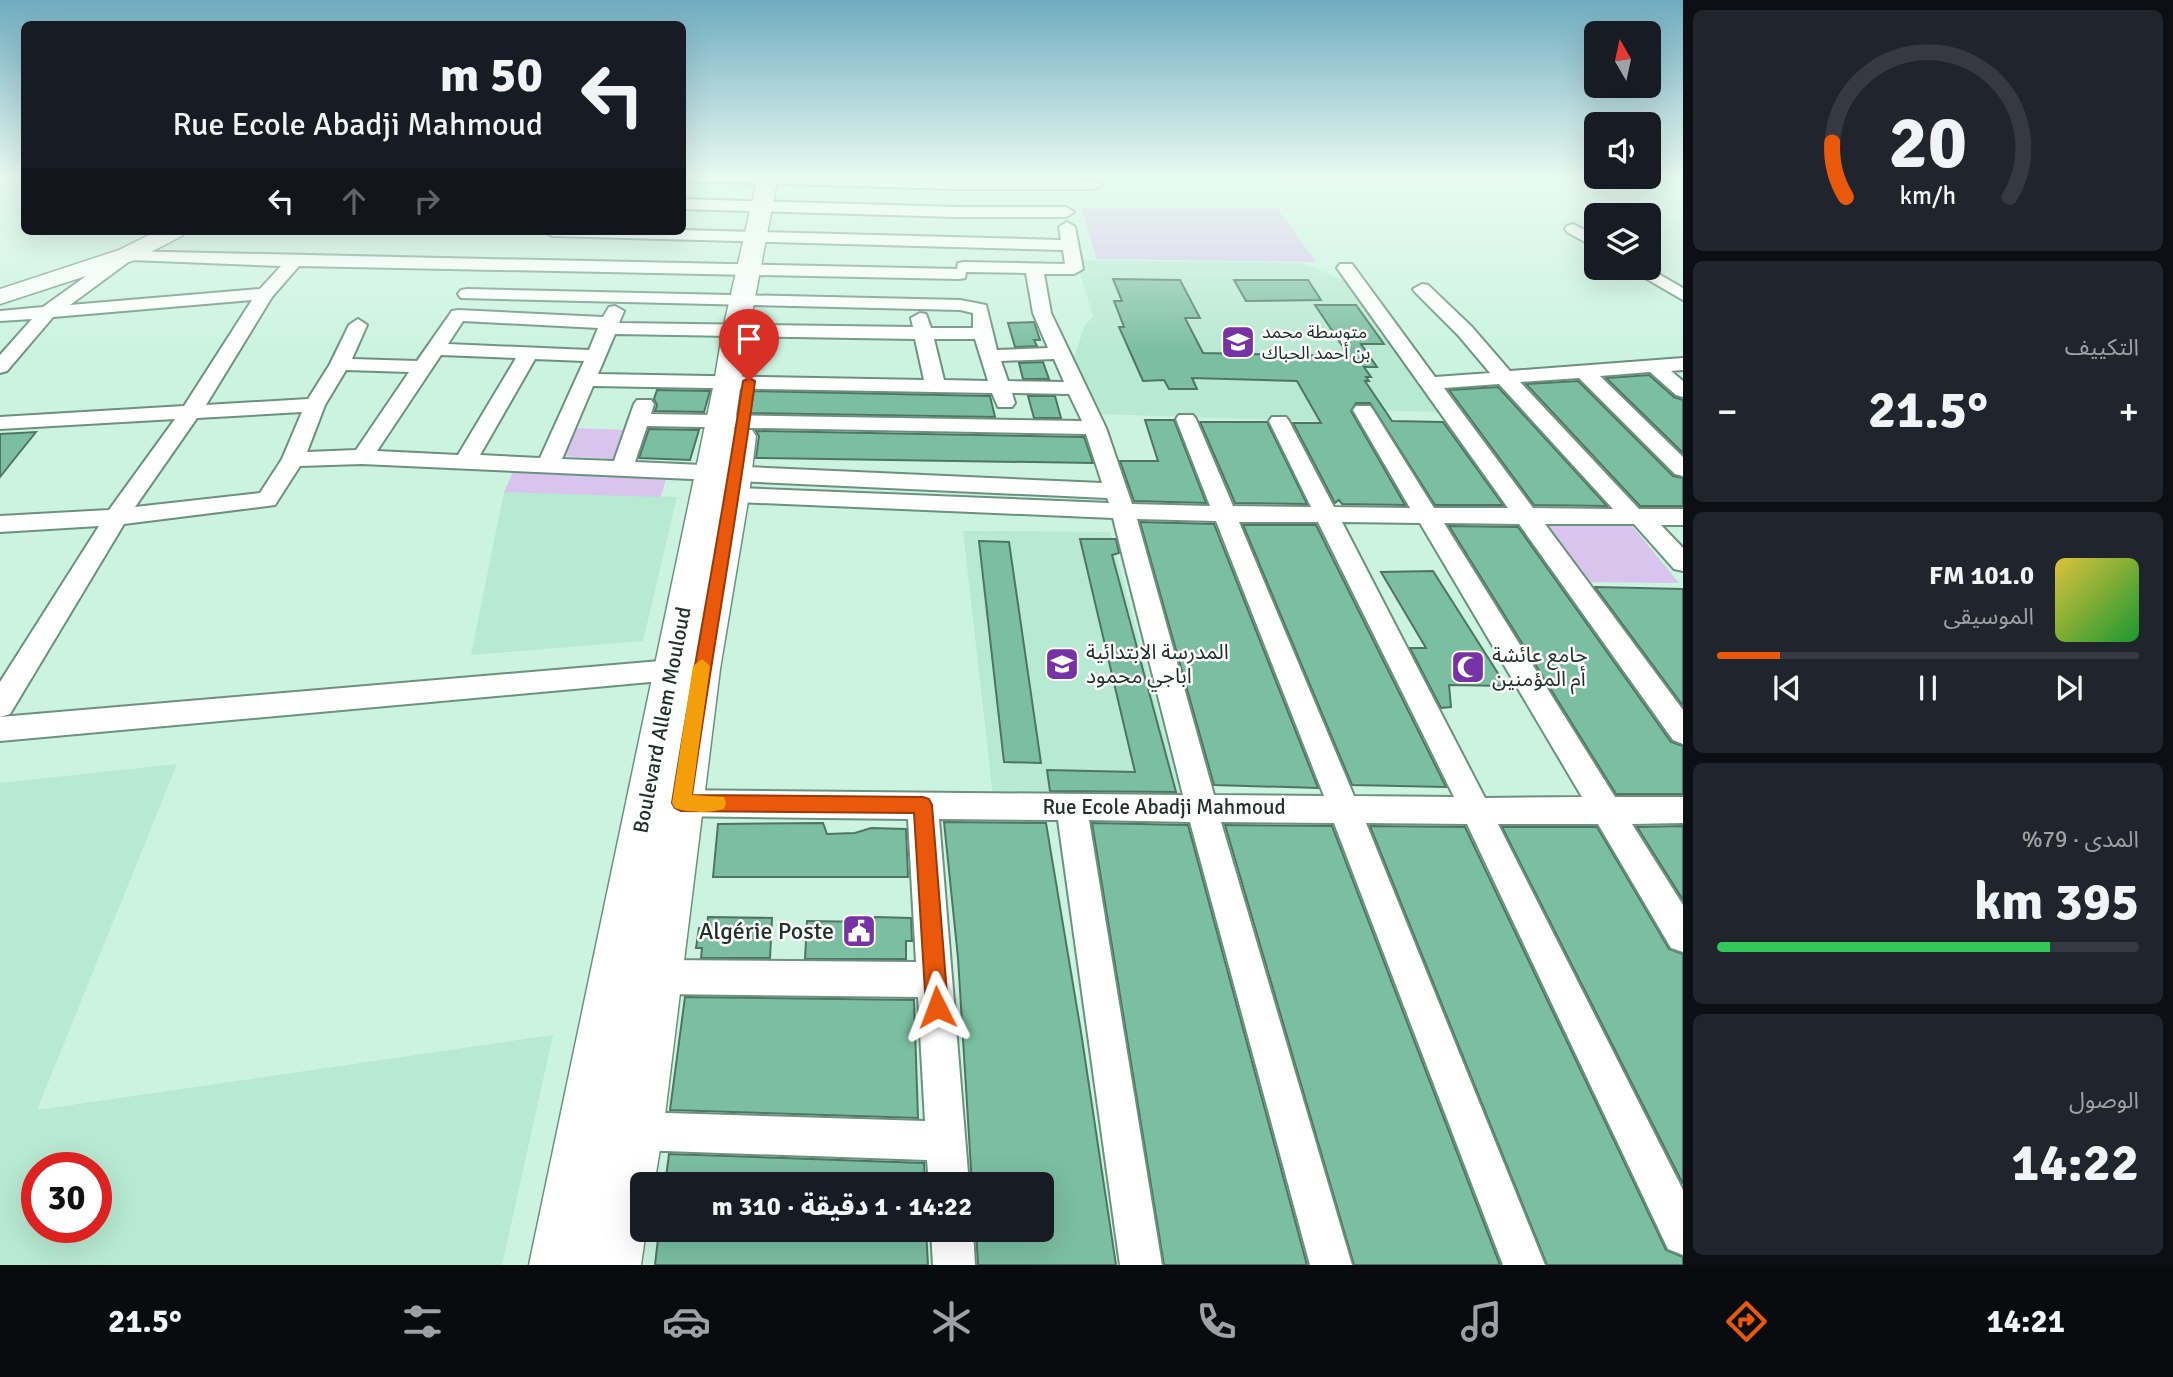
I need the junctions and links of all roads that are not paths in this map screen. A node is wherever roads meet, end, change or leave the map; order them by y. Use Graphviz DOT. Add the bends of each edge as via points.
graph roads {
  1 [pos="166,235"];
  2 [pos="723,235"];
  3 [pos="960,235"];
  4 [pos="1067,235"];
  5 [pos="764,236"];
  6 [pos="961,242"];
  7 [pos="1068,245"];
  8 [pos="127,255"];
  9 [pos="295,261"];
  10 [pos="629,267"];
  11 [pos="1034,268"];
  12 [pos="1346,268"];
  13 [pos="758,269"];
  14 [pos="962,271"];
  15 [pos="1657,280"];
  16 [pos="1422,289"];
  17 [pos="265,294"];
  18 [pos="467,294"];
  19 [pos="1683,295"];
  20 [pos="0,297"];
  21 [pos="621,298"];
  22 [pos="915,304"];
  23 [pos="980,309"];
  24 [pos="48,312"];
  25 [pos="0,316"];
  26 [pos="749,316"];
  27 [pos="358,325"];
  28 [pos="609,325"];
  29 [pos="924,333"];
  30 [pos="982,334"];
  31 [pos="1060,353"];
  32 [pos="528,354"];
  33 [pos="597,356"];
  34 [pos="992,356"];
  35 [pos="429,358"];
  36 [pos="340,364"];
  37 [pos="1683,365"];
  38 [pos="0,366"];
  39 [pos="1654,366"];
  40 [pos="1583,371"];
  41 [pos="1505,378"];
  42 [pos="587,380"];
  43 [pos="739,382"];
  44 [pos="652,383"];
  45 [pos="1430,383"];
  46 [pos="935,385"];
  47 [pos="1001,388"];
  48 [pos="1076,388"];
  49 [pos="1683,391"];
  50 [pos="315,405"];
  51 [pos="1363,410"];
  52 [pos="191,412"];
  53 [pos="1186,419"];
  54 [pos="638,420"];
  55 [pos="1279,421"];
  56 [pos="731,422"];
  57 [pos="0,423"];
  58 [pos="1010,425"];
  59 [pos="1095,428"];
  60 [pos="362,457"];
  61 [pos="293,458"];
  62 [pos="465,462"];
  63 [pos="548,467"];
  64 [pos="622,469"];
  65 [pos="1683,469"];
  66 [pos="721,484"];
  67 [pos="1120,501"];
  68 [pos="1225,514"];
  69 [pos="1328,515"];
  70 [pos="1430,516"];
  71 [pos="1527,516"];
  72 [pos="1636,516"];
  73 [pos="116,517"];
  74 [pos="1683,517"];
  75 [pos="0,524"];
  76 [pos="1683,563"];
  77 [pos="687,669"];
  78 [pos="0,706"];
  79 [pos="0,729"];
  80 [pos="1683,732"];
  81 [pos="664,803"];
  82 [pos="923,805"];
  83 [pos="1071,806"];
  84 [pos="1202,808"];
  85 [pos="1344,808"];
  86 [pos="1607,810"];
  87 [pos="1683,810"];
  88 [pos="1476,811"];
  89 [pos="1683,936"];
  90 [pos="657,978"];
  91 [pos="935,980"];
  92 [pos="636,1131"];
  93 [pos="946,1141"];
  94 [pos="948,1172"];
  95 [pos="1683,1234"];
  96 [pos="953,1242"];
  97 [pos="559,1265"];
  98 [pos="611,1265"];
  99 [pos="954,1265"];
  100 [pos="1141,1265"];
  101 [pos="1331,1265"];
  102 [pos="1524,1265"];
  1 -- 8 [label="main road"];
  2 -- 5 [label="street"];
  3 -- 6 [label="street"];
  4 -- 7 [label="street"];
  5 -- 6 [label="street"];
  5 -- 13 [label="main road, Boulevard Allem Mouloud"];
  6 -- 7 [label="street"];
  6 -- 14 [label="street"];
  7 -- 11 [label="street" via="1074,269"];
  8 -- 9 [label="street"];
  8 -- 20 [label="main road"];
  8 -- 24 [label="street"];
  9 -- 10 [label="street"];
  9 -- 17 [label="street"];
  10 -- 13 [label="street"];
  10 -- 21 [label="street"];
  11 -- 14 [label="street"];
  11 -- 31 [label="street" via="1042,313"];
  12 -- 45 [label="street"];
  13 -- 14 [label="street"];
  13 -- 26 [label="main road, Boulevard Allem Mouloud"];
  14 -- 23 [label="street" via="964,298"];
  15 -- 19 [label="street"];
  16 -- 41 [label="street"];
  17 -- 24 [label="street"];
  17 -- 52 [label="street"];
  18 -- 21 [label="street"];
  21 -- 26 [label="street"];
  21 -- 28 [label="street"];
  22 -- 23 [label="street"];
  22 -- 26 [label="street"];
  22 -- 29 [label="street"];
  23 -- 30 [label="street"];
  24 -- 25 [label="street"];
  24 -- 38 [label="street"];
  26 -- 28 [label="street"];
  26 -- 29 [label="street"];
  26 -- 43 [label="main road, Boulevard Allem Mouloud"];
  27 -- 36 [label="street"];
  28 -- 33 [label="street"];
  28 -- 35 [label="street" via="458,315"];
  29 -- 30 [label="street"];
  29 -- 46 [label="street"];
  30 -- 34 [label="street"];
  31 -- 34 [label="street"];
  31 -- 48 [label="street"];
  32 -- 33 [label="street"];
  32 -- 35 [label="street"];
  32 -- 62 [label="street"];
  33 -- 42 [label="street"];
  34 -- 47 [label="street"];
  35 -- 36 [label="street"];
  35 -- 60 [label="street"];
  36 -- 50 [label="street"];
  37 -- 39 [label="street"];
  39 -- 40 [label="street"];
  39 -- 49 [label="street"];
  40 -- 41 [label="street"];
  40 -- 65 [label="street"];
  41 -- 45 [label="street"];
  41 -- 72 [label="street"];
  42 -- 44 [label="street"];
  42 -- 63 [label="street"];
  43 -- 44 [label="street"];
  43 -- 46 [label="street"];
  43 -- 56 [label="main road, Boulevard Allem Mouloud"];
  44 -- 54 [label="street"];
  45 -- 71 [label="street"];
  46 -- 47 [label="street"];
  47 -- 48 [label="street"];
  47 -- 58 [label="street"];
  48 -- 59 [label="street"];
  50 -- 52 [label="street"];
  50 -- 61 [label="street"];
  51 -- 70 [label="street"];
  52 -- 57 [label="street"];
  52 -- 73 [label="street"];
  53 -- 68 [label="street"];
  54 -- 56 [label="street"];
  54 -- 64 [label="street"];
  55 -- 69 [label="street"];
  56 -- 58 [label="street"];
  56 -- 66 [label="main road, Boulevard Allem Mouloud"];
  58 -- 59 [label="street"];
  59 -- 67 [label="street"];
  60 -- 61 [label="street"];
  60 -- 62 [label="street"];
  61 -- 73 [label="street" via="267,500"];
  62 -- 63 [label="street"];
  63 -- 64 [label="street"];
  64 -- 66 [label="street"];
  66 -- 67 [label="street"];
  66 -- 77 [label="main road, Boulevard Allem Mouloud"];
  67 -- 68 [label="street"];
  67 -- 84 [label="street"];
  68 -- 69 [label="street"];
  68 -- 85 [label="street"];
  69 -- 70 [label="street"];
  69 -- 88 [label="street"];
  70 -- 71 [label="street"];
  70 -- 86 [label="street"];
  71 -- 72 [label="street"];
  71 -- 80 [label="street"];
  72 -- 74 [label="street"];
  72 -- 76 [label="street"];
  73 -- 75 [label="street"];
  73 -- 78 [label="street"];
  77 -- 79 [label="street"];
  77 -- 81 [label="main road, Boulevard Allem Mouloud"];
  81 -- 82 [label="street, Rue Ecole Abadji Mahmoud"];
  81 -- 90 [label="main road, Boulevard Allem Mouloud"];
  81 -- 97 [label="main road, Boulevard Allem Mouloud"];
  82 -- 83 [label="street, Rue Ecole Abadji Mahmoud"];
  82 -- 91 [label="street"];
  83 -- 84 [label="street, Rue Ecole Abadji Mahmoud"];
  83 -- 100 [label="street"];
  84 -- 85 [label="street, Rue Ecole Abadji Mahmoud"];
  84 -- 101 [label="street"];
  85 -- 88 [label="street, Rue Ecole Abadji Mahmoud"];
  85 -- 102 [label="street"];
  86 -- 87 [label="street, Rue Ecole Abadji Mahmoud"];
  86 -- 88 [label="street, Rue Ecole Abadji Mahmoud"];
  86 -- 89 [label="street"];
  88 -- 95 [label="street"];
  90 -- 91 [label="street"];
  90 -- 92 [label="main road, Boulevard Allem Mouloud"];
  91 -- 93 [label="street"];
  92 -- 93 [label="street"];
  92 -- 98 [label="main road, Boulevard Allem Mouloud"];
  93 -- 94 [label="street"];
  96 -- 99 [label="street"];
}
